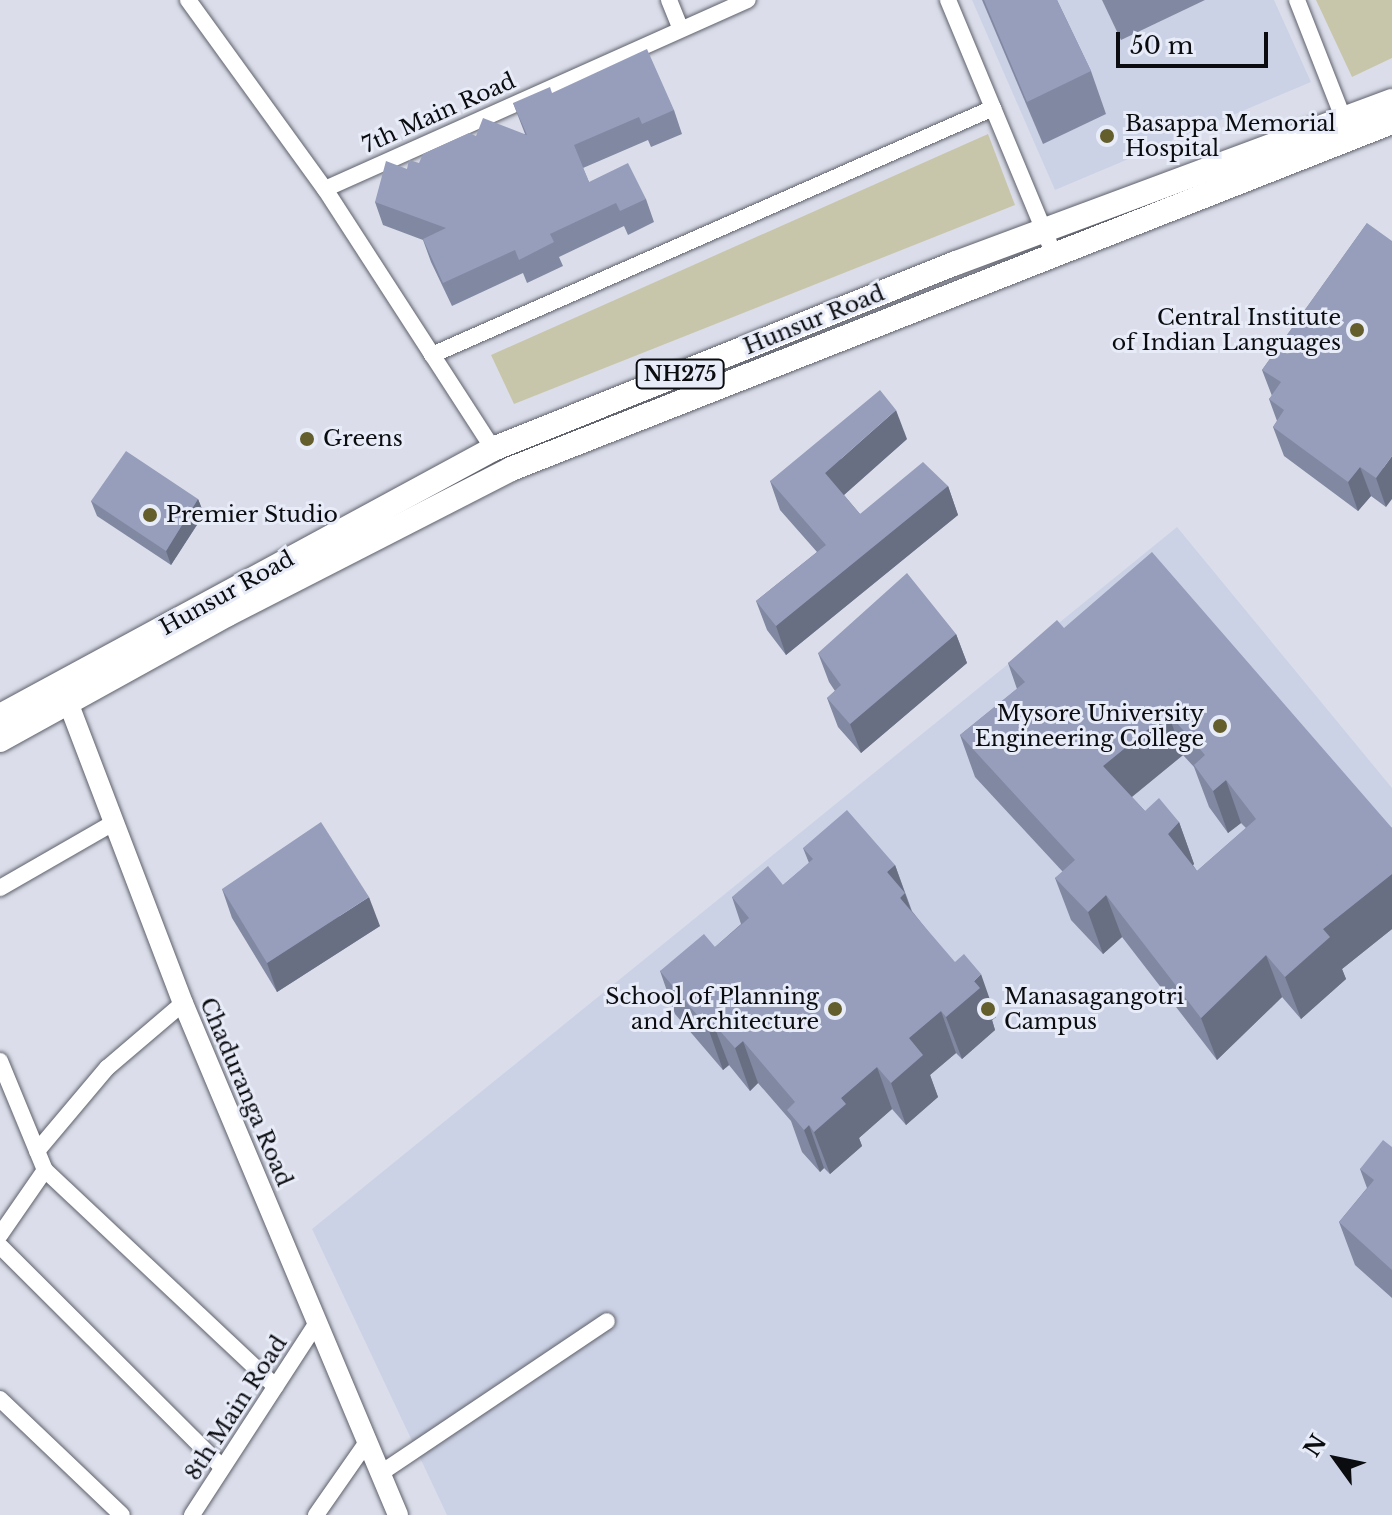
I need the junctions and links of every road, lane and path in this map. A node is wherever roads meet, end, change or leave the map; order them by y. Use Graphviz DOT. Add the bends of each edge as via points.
graph roads {
  1 [pos="188,0"];
  2 [pos="669,0"];
  3 [pos="748,0"];
  4 [pos="948,0"];
  5 [pos="1297,0"];
  6 [pos="681,29"];
  7 [pos="1392,101"];
  8 [pos="993,108"];
  9 [pos="1392,122"];
  10 [pos="1347,129"];
  11 [pos="325,189"];
  12 [pos="1044,230"];
  13 [pos="1054,255"];
  14 [pos="432,355"];
  15 [pos="493,449"];
  16 [pos="65,694"];
  17 [pos="0,716"];
  18 [pos="0,740"];
  19 [pos="113,823"];
  20 [pos="0,888"];
  21 [pos="183,1003"];
  22 [pos="0,1061"];
  23 [pos="37,1151"];
  24 [pos="45,1170"];
  25 [pos="0,1235"];
  26 [pos="0,1246"];
  27 [pos="607,1321"];
  28 [pos="316,1324"];
  29 [pos="275,1386"];
  30 [pos="0,1399"];
  31 [pos="367,1442"];
  32 [pos="222,1467"];
  33 [pos="381,1473"];
  34 [pos="122,1515"];
  35 [pos="192,1515"];
  36 [pos="316,1515"];
  37 [pos="398,1515"];
  1 -- 11 [label="street"];
  2 -- 6 [label="street"];
  3 -- 6 [label="street, 7th Main Road"];
  4 -- 8 [label="street"];
  5 -- 10 [label="street"];
  6 -- 11 [label="street, 7th Main Road"];
  7 -- 10 [label="main road, Hunsur Road / NH275"];
  8 -- 12 [label="street"];
  8 -- 14 [label="street"];
  9 -- 10 [label="main road"];
  10 -- 12 [label="main road, Hunsur Road / NH275"];
  10 -- 13 [label="main road"];
  11 -- 14 [label="street"];
  12 -- 13 [label="street"];
  12 -- 15 [label="main road, Hunsur Road / NH275"];
  13 -- 16 [label="main road" via="511,469"];
  14 -- 15 [label="street"];
  15 -- 16 [label="main road, Hunsur Road / NH275"];
  16 -- 17 [label="main road, Hunsur Road / NH275"];
  16 -- 18 [label="main road"];
  16 -- 19 [label="street, Chaduranga Road"];
  19 -- 20 [label="street"];
  19 -- 21 [label="street, Chaduranga Road"];
  21 -- 23 [label="street" via="107,1068"];
  21 -- 28 [label="street, Chaduranga Road"];
  22 -- 23 [label="street"];
  23 -- 24 [label="street"];
  24 -- 25 [label="street"];
  24 -- 29 [label="street"];
  26 -- 32 [label="street"];
  27 -- 33 [label="street"];
  28 -- 29 [label="street, 8th Main Road"];
  28 -- 31 [label="street, Chaduranga Road"];
  29 -- 32 [label="street, 8th Main Road"];
  30 -- 34 [label="street"];
  31 -- 33 [label="street, Chaduranga Road"];
  31 -- 36 [label="street"];
  32 -- 35 [label="street, 8th Main Road"];
  33 -- 37 [label="street, Chaduranga Road"];
}
